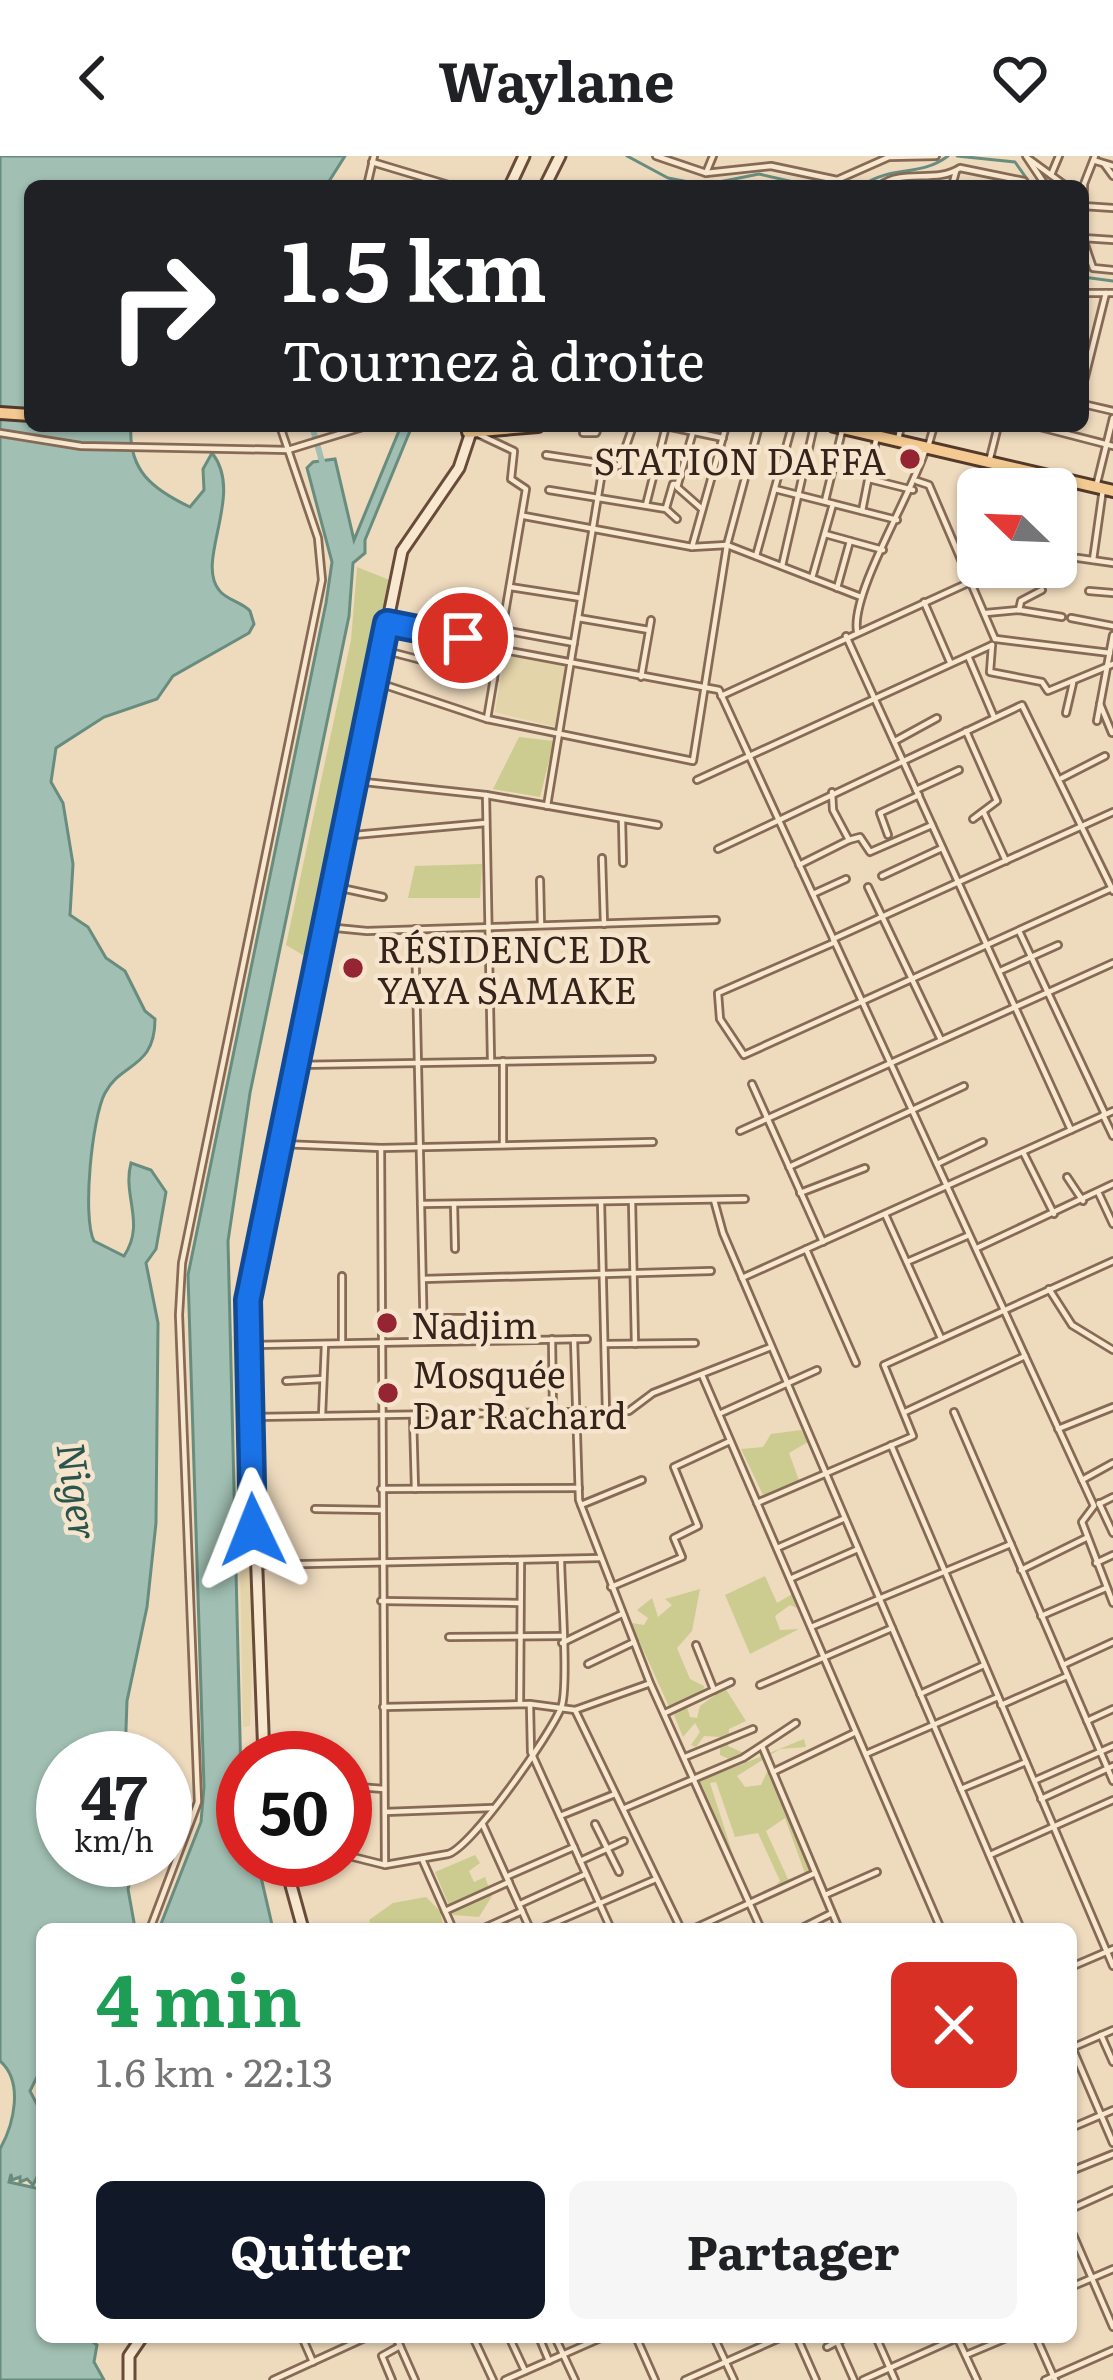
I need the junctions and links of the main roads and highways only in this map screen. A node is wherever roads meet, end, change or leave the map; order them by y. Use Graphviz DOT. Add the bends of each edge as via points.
graph roads {
  1 [pos="470,432"];
  2 [pos="864,432"];
  3 [pos="1104,489"];
  4 [pos="263,1731"];
  5 [pos="291,1887"];
  6 [pos="301,1923"];
  7 [pos="138,2343"];
  8 [pos="128,2380"];
  1 -- 4 [label="main road" via="441,494 405,544 248,1300"];
  2 -- 3 [label="main road"];
  5 -- 6 [label="main road"];
  7 -- 8 [label="main road"];
}
